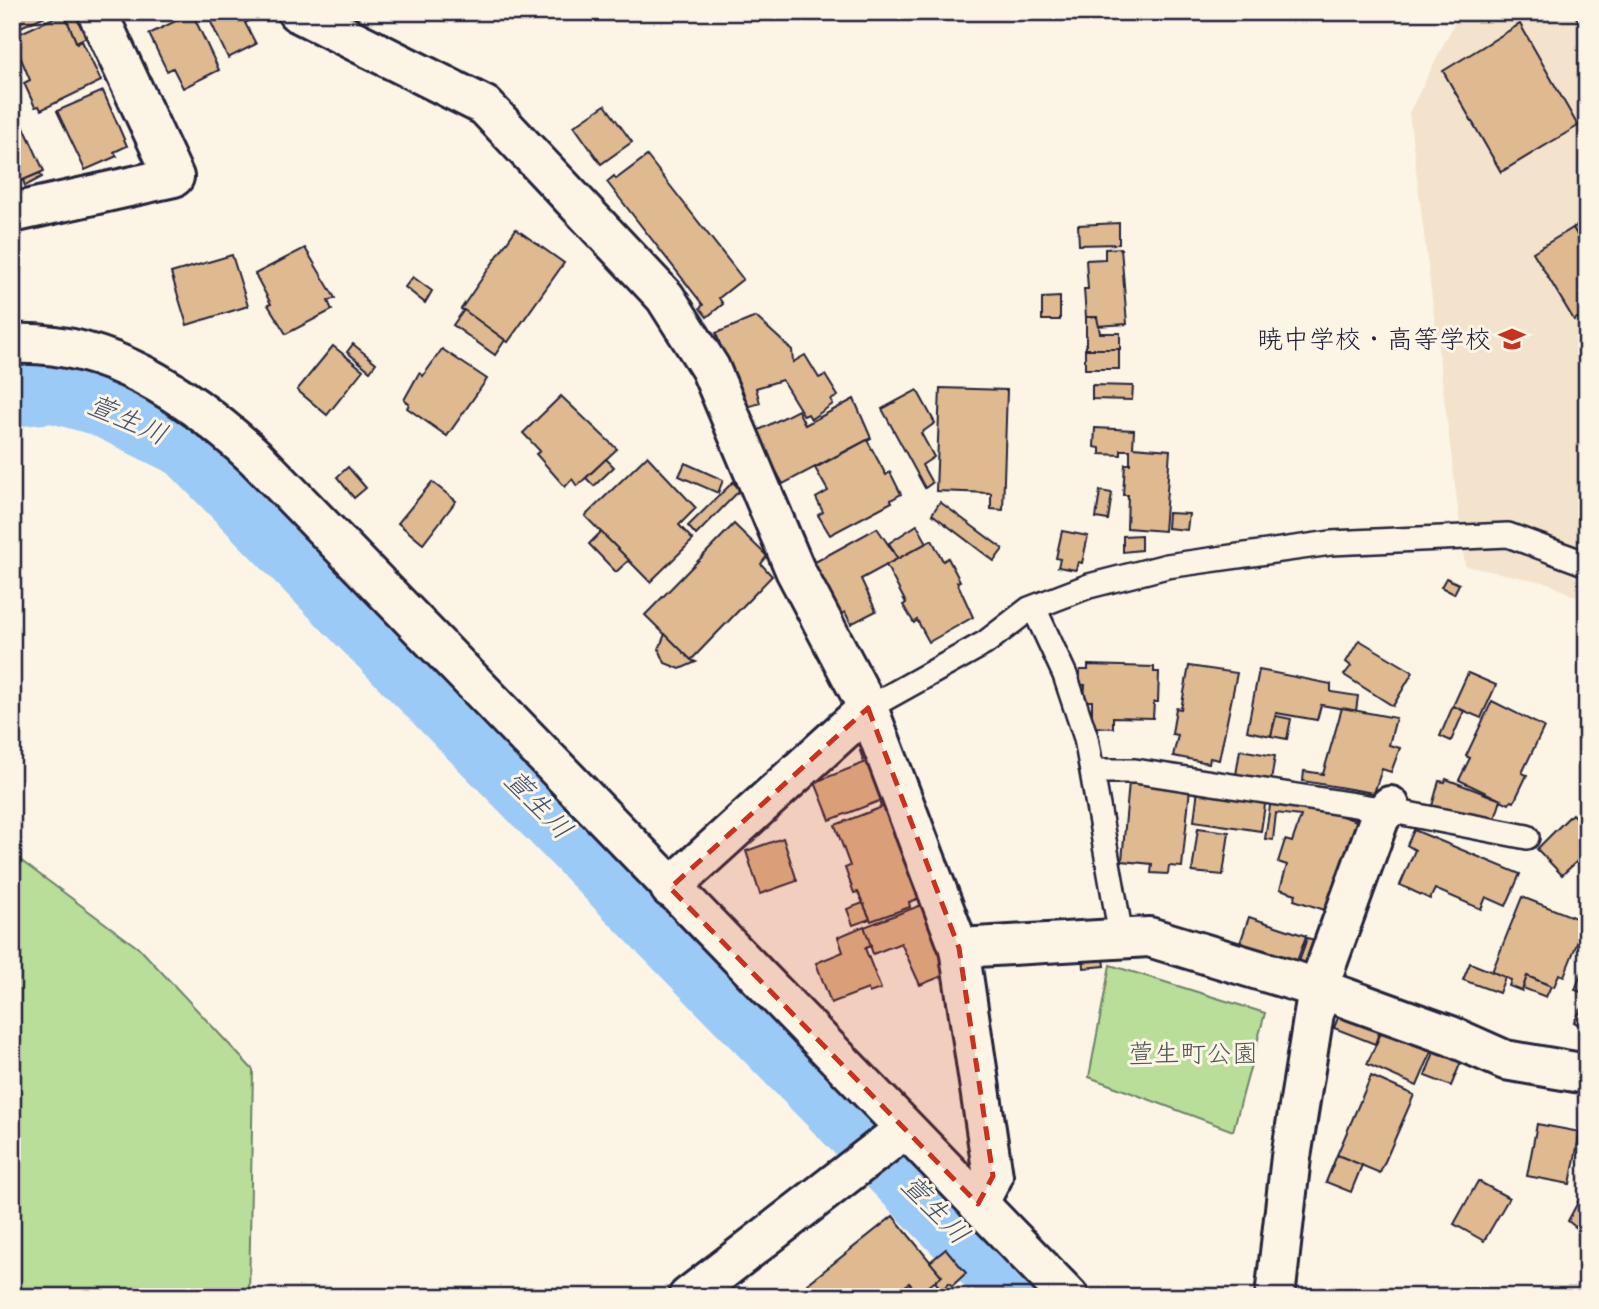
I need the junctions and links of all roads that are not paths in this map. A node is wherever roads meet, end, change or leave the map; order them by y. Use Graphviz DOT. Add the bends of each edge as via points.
graph roads {
  1 [pos="97,12"];
  2 [pos="297,12"];
  3 [pos="12,213"];
  4 [pos="12,344"];
  5 [pos="1587,564"];
  6 [pos="1034,608"];
  7 [pos="867,708"];
  8 [pos="1093,771"];
  9 [pos="1389,808"];
  10 [pos="1527,837"];
  11 [pos="670,888"];
  12 [pos="1121,936"];
  13 [pos="959,948"];
  14 [pos="1318,988"];
  15 [pos="1587,1074"];
  16 [pos="883,1147"];
  17 [pos="978,1204"];
  18 [pos="688,1297"];
  19 [pos="1069,1297"];
  20 [pos="1275,1297"];
  1 -- 3 [label="street" via="174,177"];
  2 -- 7 [label="street" via="485,106 665,297 710,368 795,570"];
  4 -- 11 [label="street" via="38,343 114,363 150,377 213,418"];
  5 -- 6 [label="lane" via="1508,535 1331,543 1167,566 1089,586"];
  6 -- 7 [label="lane" via="985,643"];
  6 -- 8 [label="lane" via="1065,676"];
  7 -- 11 [label="street"];
  7 -- 13 [label="street"];
  8 -- 9 [label="lane" via="1135,771"];
  8 -- 12 [label="lane"];
  9 -- 10 [label="lane"];
  9 -- 14 [label="street" via="1380,817"];
  11 -- 16 [label="street" via="804,1020"];
  12 -- 13 [label="street"];
  12 -- 14 [label="street" via="1149,937"];
  13 -- 17 [label="street" via="993,1176"];
  14 -- 15 [label="street" via="1505,1060"];
  14 -- 20 [label="street"];
  16 -- 17 [label="street"];
  16 -- 18 [label="street"];
  17 -- 19 [label="street"];
}
